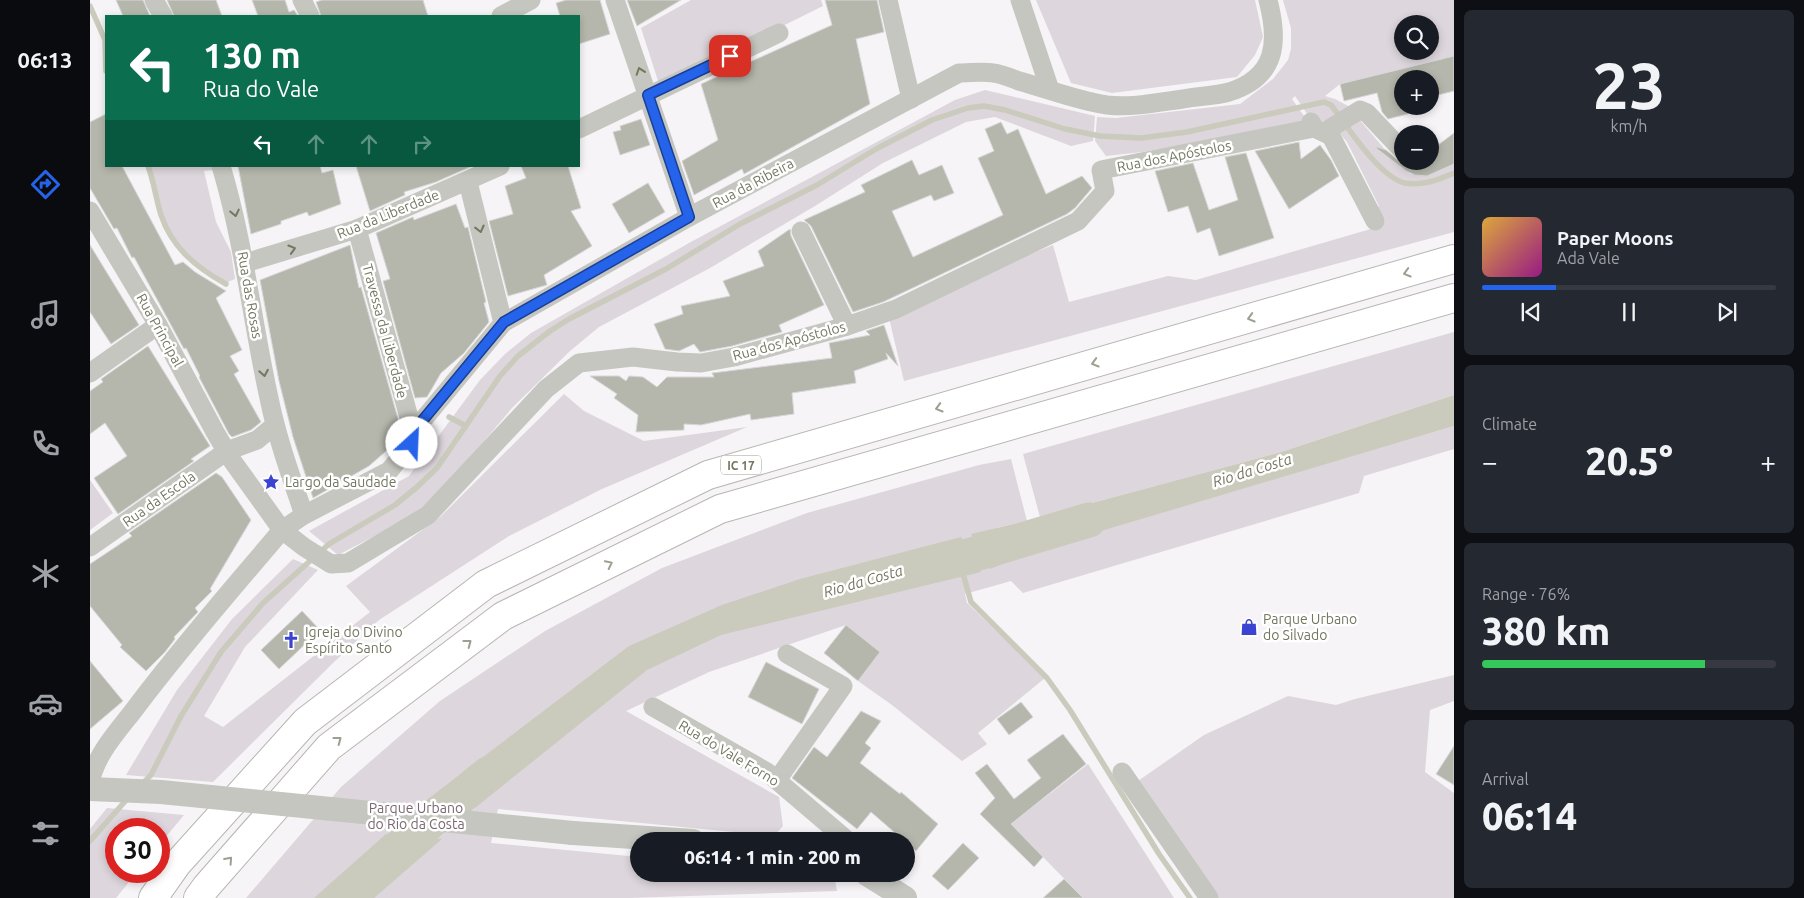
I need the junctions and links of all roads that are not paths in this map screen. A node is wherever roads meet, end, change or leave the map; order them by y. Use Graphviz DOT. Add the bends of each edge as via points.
graph roads {
  1 [pos="154,0"];
  2 [pos="302,0"];
  3 [pos="531,0"];
  4 [pos="615,0"];
  5 [pos="888,0"];
  6 [pos="1020,0"];
  7 [pos="1268,0"];
  8 [pos="162,15"];
  9 [pos="310,15"];
  10 [pos="503,15"];
  11 [pos="779,33"];
  12 [pos="1050,90"];
  13 [pos="648,95"];
  14 [pos="911,99"];
  15 [pos="1321,127"];
  16 [pos="580,129"];
  17 [pos="1394,142"];
  18 [pos="221,167"];
  19 [pos="498,167"];
  20 [pos="468,182"];
  21 [pos="90,212"];
  22 [pos="689,217"];
  23 [pos="1375,221"];
  24 [pos="358,230"];
  25 [pos="801,231"];
  26 [pos="1454,259"];
  27 [pos="245,263"];
  28 [pos="1454,298"];
  29 [pos="504,322"];
  30 [pos="158,325"];
  31 [pos="847,326"];
  32 [pos="90,374"];
  33 [pos="275,425"];
  34 [pos="413,432"];
  35 [pos="227,451"];
  36 [pos="304,515"];
  37 [pos="282,530"];
  38 [pos="90,547"];
  39 [pos="787,654"];
  40 [pos="653,707"];
  41 [pos="1122,772"];
  42 [pos="777,780"];
  43 [pos="90,783"];
  44 [pos="90,789"];
  45 [pos="838,832"];
  46 [pos="630,837"];
  47 [pos="878,882"];
  48 [pos="898,895"];
  49 [pos="153,898"];
  50 [pos="198,898"];
  51 [pos="1209,898"];
  1 -- 8 [label="street"];
  2 -- 9 [label="street"];
  3 -- 10 [label="street"];
  13 -- 4 [label="street, one-way"];
  5 -- 14 [label="street"];
  6 -- 12 [label="street"];
  7 -- 12 [label="street" via="1274,37 1270,59 1259,75 1228,92 1121,105 1097,103"];
  11 -- 13 [label="street"];
  12 -- 14 [label="street, Rua da Ribeira" via="993,72 959,73"];
  13 -- 16 [label="street"];
  13 -- 22 [label="street"];
  14 -- 22 [label="street, Rua da Ribeira"];
  15 -- 17 [label="street" via="1360,110 1367,113"];
  15 -- 23 [label="street" via="1331,136"];
  15 -- 31 [label="street, Rua dos Apóstolos" via="1101,170 1105,191 1078,221 896,309"];
  18 -- 27 [label="street, Rua das Rosas, one-way"];
  19 -- 20 [label="street, Rua da Liberdade"];
  20 -- 24 [label="street, Rua da Liberdade"];
  20 -- 29 [label="street, one-way"];
  21 -- 30 [label="street, Rua Principal"];
  22 -- 29 [label="street, Rua da Ribeira"];
  27 -- 24 [label="street, Rua da Liberdade, one-way"];
  24 -- 34 [label="street, Travessa da Liberdade"];
  25 -- 31 [label="street"];
  26 -- 49 [label="highway, IC 17, one-way" via="708,475 486,584 305,722 177,864"];
  27 -- 33 [label="street, Rua das Rosas, one-way"];
  50 -- 28 [label="highway, one-way" via="330,747 503,616 720,509"];
  29 -- 34 [label="street, Rua da Ribeira"];
  30 -- 32 [label="street"];
  30 -- 35 [label="street, Rua Principal"];
  31 -- 37 [label="street, Rua dos Apóstolos" via="700,363 633,357 578,363 546,389 428,515 348,563 331,564"];
  33 -- 35 [label="street, Rua da Escola" via="257,440"];
  33 -- 36 [label="street"];
  34 -- 36 [label="street, Rua da Ribeira" via="412,443 389,471"];
  35 -- 37 [label="street, Rua Principal"];
  35 -- 38 [label="street, Rua da Escola"];
  36 -- 37 [label="street, Rua da Ribeira"];
  37 -- 43 [label="street, Rua da Ribeira" via="172,660 109,742 92,772"];
  39 -- 42 [label="street" via="844,686"];
  40 -- 42 [label="street, Rua do Vale Forno"];
  41 -- 51 [label="street"];
  42 -- 45 [label="street, Rua do Vale Forno"];
  44 -- 46 [label="street, bridge" via="161,792"];
  47 -- 48 [label="street"];
}
